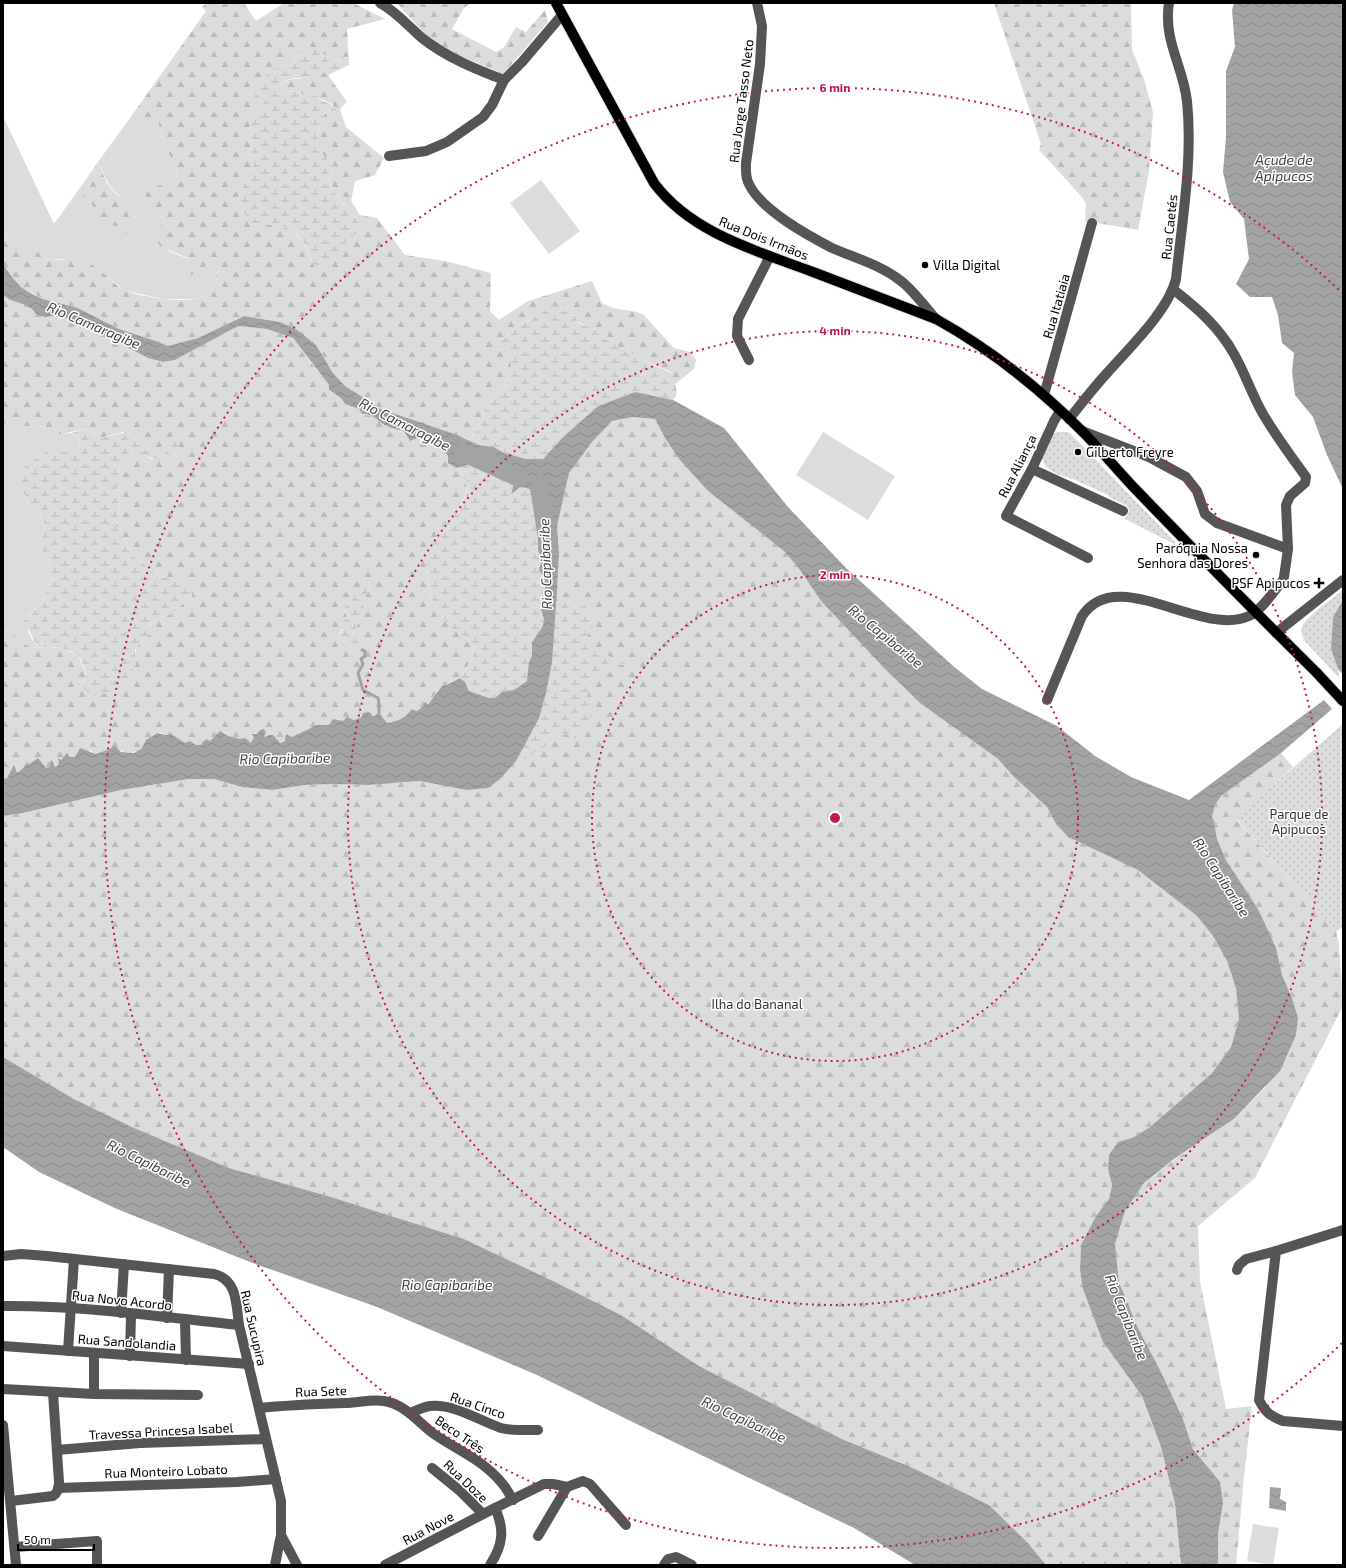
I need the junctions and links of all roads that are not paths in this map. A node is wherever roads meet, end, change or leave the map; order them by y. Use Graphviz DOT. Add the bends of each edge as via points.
graph roads {
  1 [pos="380,3"];
  2 [pos="556,3"];
  3 [pos="757,3"];
  4 [pos="1169,3"];
  5 [pos="562,15"];
  6 [pos="504,80"];
  7 [pos="389,156"];
  8 [pos="1092,223"];
  9 [pos="770,256"];
  10 [pos="1174,290"];
  11 [pos="936,319"];
  12 [pos="749,360"];
  13 [pos="1047,398"];
  14 [pos="1060,410"];
  15 [pos="1069,419"];
  16 [pos="1082,431"];
  17 [pos="1032,469"];
  18 [pos="1123,511"];
  19 [pos="1288,549"];
  20 [pos="1088,558"];
  21 [pos="1343,580"];
  22 [pos="1255,612"];
  23 [pos="1276,633"];
  24 [pos="1047,700"];
  25 [pos="1343,701"];
  26 [pos="1343,1230"];
  27 [pos="1276,1251"];
  28 [pos="3,1256"];
  29 [pos="74,1259"];
  30 [pos="124,1264"];
  31 [pos="169,1269"];
  32 [pos="1237,1270"];
  33 [pos="3,1306"];
  34 [pos="71,1308"];
  35 [pos="126,1314"];
  36 [pos="167,1318"];
  37 [pos="185,1320"];
  38 [pos="239,1325"];
  39 [pos="3,1346"];
  40 [pos="68,1351"];
  41 [pos="94,1354"];
  42 [pos="130,1356"];
  43 [pos="186,1360"];
  44 [pos="249,1364"];
  45 [pos="3,1389"];
  46 [pos="53,1392"];
  47 [pos="94,1394"];
  48 [pos="198,1395"];
  49 [pos="384,1401"];
  50 [pos="259,1408"];
  51 [pos="410,1413"];
  52 [pos="3,1425"];
  53 [pos="1343,1426"];
  54 [pos="538,1430"];
  55 [pos="266,1439"];
  56 [pos="57,1450"];
  57 [pos="5,1466"];
  58 [pos="432,1468"];
  59 [pos="276,1479"];
  60 [pos="567,1487"];
  61 [pos="55,1492"];
  62 [pos="513,1500"];
  63 [pos="9,1504"];
  64 [pos="495,1508"];
  65 [pos="483,1514"];
  66 [pos="626,1526"];
  67 [pos="281,1535"];
  68 [pos="538,1536"];
  69 [pos="15,1547"];
  70 [pos="16,1565"];
  71 [pos="98,1565"];
  72 [pos="275,1565"];
  73 [pos="297,1565"];
  74 [pos="385,1565"];
  75 [pos="490,1565"];
  76 [pos="664,1565"];
  77 [pos="692,1565"];
  1 -- 6 [label="street" via="444,52 474,69"];
  2 -- 5 [label="main road, Rua Dois Irmãos"];
  3 -- 11 [label="street, Rua Jorge Tasso Neto" via="762,26 760,64 746,169 751,188 774,212 808,235 860,258 902,281"];
  4 -- 10 [label="street, Rua Caetés" via="1168,27 1187,101 1188,132 1187,174"];
  5 -- 6 [label="street"];
  5 -- 9 [label="main road, Rua Dois Irmãos" via="637,153 664,197 689,218 710,230"];
  6 -- 7 [label="street" via="483,117 447,142 426,152"];
  8 -- 13 [label="street, Rua Itatiaia"];
  9 -- 11 [label="main road, Rua Dois Irmãos"];
  9 -- 12 [label="street" via="738,319 737,336"];
  10 -- 15 [label="street, Rua Caetés" via="1160,312"];
  10 -- 19 [label="street" via="1212,323 1234,353 1277,438 1306,477 1305,483 1290,496 1286,505"];
  11 -- 13 [label="main road, Rua Dois Irmãos" via="993,355"];
  13 -- 14 [label="main road, Rua Dois Irmãos"];
  14 -- 15 [label="main road, Rua Dois Irmãos"];
  14 -- 17 [label="street, Rua Aliança"];
  15 -- 16 [label="main road, Rua Dois Irmãos"];
  16 -- 19 [label="street" via="1149,457 1186,477 1197,491 1209,518"];
  16 -- 22 [label="main road, Rua Dois Irmãos"];
  17 -- 18 [label="street"];
  17 -- 20 [label="street, Rua Aliança" via="1006,516"];
  19 -- 22 [label="street" via="1283,580"];
  21 -- 23 [label="street"];
  22 -- 23 [label="main road, Rua Dois Irmãos"];
  22 -- 24 [label="street" via="1246,617 1218,620 1134,598 1120,596 1097,601 1087,608 1082,616"];
  23 -- 25 [label="main road, Rua Dois Irmãos"];
  26 -- 27 [label="street"];
  27 -- 32 [label="street" via="1246,1259"];
  27 -- 53 [label="street" via="1259,1400 1265,1412 1282,1421"];
  28 -- 29 [label="street, Rua Sucupira" via="21,1254"];
  29 -- 30 [label="street, Rua Sucupira"];
  29 -- 34 [label="street"];
  30 -- 31 [label="street, Rua Sucupira"];
  30 -- 35 [label="street"];
  31 -- 36 [label="street"];
  31 -- 38 [label="street, Rua Sucupira" via="214,1274 227,1280 235,1297"];
  33 -- 34 [label="street, Rua Novo Acordo"];
  34 -- 35 [label="street, Rua Novo Acordo"];
  34 -- 40 [label="street"];
  35 -- 36 [label="street, Rua Novo Acordo"];
  35 -- 42 [label="street"];
  36 -- 37 [label="street, Rua Novo Acordo"];
  37 -- 38 [label="street, Rua Novo Acordo"];
  37 -- 43 [label="street"];
  38 -- 44 [label="street, Rua Sucupira"];
  39 -- 40 [label="street, Rua Sandolandia"];
  40 -- 41 [label="street, Rua Sandolandia"];
  41 -- 42 [label="street, Rua Sandolandia"];
  41 -- 47 [label="street"];
  42 -- 43 [label="street, Rua Sandolandia"];
  43 -- 44 [label="street, Rua Sandolandia"];
  44 -- 50 [label="street, Rua Sucupira"];
  45 -- 46 [label="street"];
  46 -- 47 [label="street"];
  46 -- 56 [label="street"];
  47 -- 48 [label="street"];
  49 -- 50 [label="street, Rua Sete"];
  49 -- 51 [label="street, Beco Três"];
  50 -- 55 [label="street, Rua Sucupira"];
  51 -- 54 [label="street, Rua Cinco" via="430,1406 441,1406 502,1428"];
  51 -- 62 [label="street, Beco Três" via="435,1434 474,1458 491,1472 502,1482"];
  52 -- 57 [label="street"];
  55 -- 56 [label="street, Travessa Princesa Isabel" via="140,1443"];
  55 -- 59 [label="street, Rua Sucupira"];
  56 -- 61 [label="street"];
  57 -- 63 [label="street"];
  58 -- 65 [label="street, Rua Doze"];
  59 -- 61 [label="street, Rua Monteiro Lobato"];
  59 -- 67 [label="street, Rua Sucupira" via="281,1501"];
  60 -- 62 [label="street, Rua Nove" via="548,1484"];
  60 -- 66 [label="street" via="582,1481 590,1484"];
  60 -- 68 [label="street"];
  61 -- 63 [label="street, Rua Monteiro Lobato"];
  62 -- 64 [label="street, Rua Nove"];
  63 -- 69 [label="street"];
  64 -- 65 [label="street, Rua Nove"];
  64 -- 75 [label="street" via="501,1520 502,1539"];
  65 -- 74 [label="street, Rua Nove"];
  67 -- 72 [label="street, Rua Sucupira"];
  67 -- 73 [label="street, Rua Sucupira"];
  69 -- 70 [label="street"];
  69 -- 71 [label="street" via="97,1541"];
  76 -- 77 [label="street" via="668,1559 676,1557"];
}
